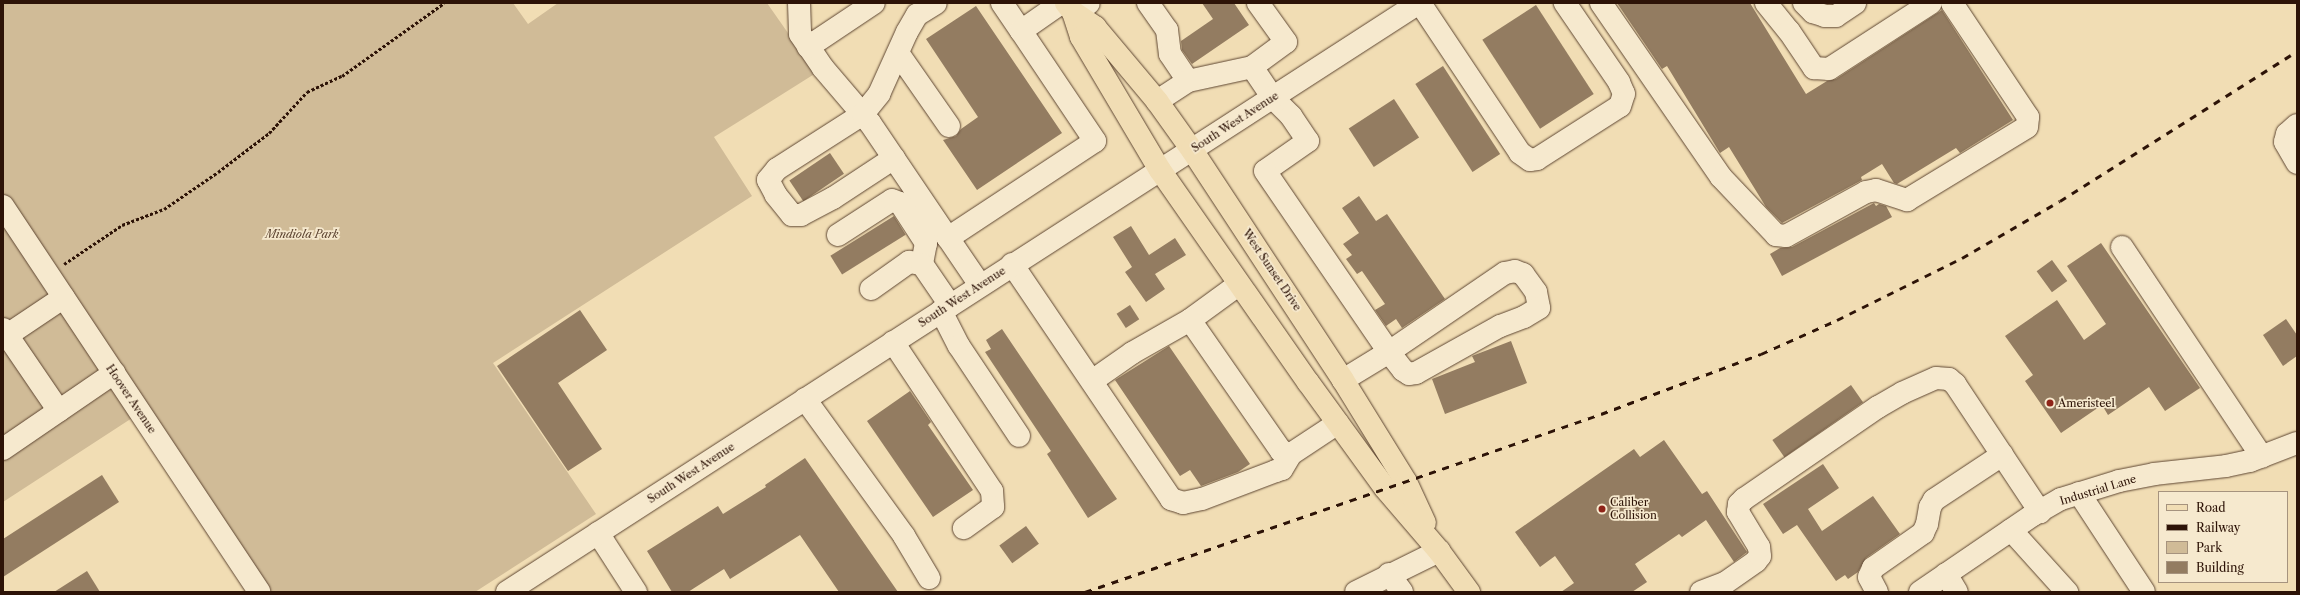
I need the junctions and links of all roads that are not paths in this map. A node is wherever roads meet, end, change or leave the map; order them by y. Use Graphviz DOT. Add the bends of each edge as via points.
graph roads {
  1 [pos="799,3"];
  2 [pos="874,3"];
  3 [pos="936,3"];
  4 [pos="1002,3"];
  5 [pos="1148,3"];
  6 [pos="1258,3"];
  7 [pos="1565,3"];
  8 [pos="1601,3"];
  9 [pos="1766,3"];
  10 [pos="1804,3"];
  11 [pos="1855,3"];
  12 [pos="1931,3"];
  13 [pos="1952,3"];
  14 [pos="1072,5"];
  15 [pos="1408,6"];
  16 [pos="1021,31"];
  17 [pos="808,47"];
  18 [pos="898,53"];
  19 [pos="1252,66"];
  20 [pos="1188,81"];
  21 [pos="1272,98"];
  22 [pos="1158,101"];
  23 [pos="863,114"];
  24 [pos="2297,125"];
  25 [pos="949,126"];
  26 [pos="1192,150"];
  27 [pos="894,158"];
  28 [pos="2297,163"];
  29 [pos="1160,170"];
  30 [pos="3,206"];
  31 [pos="838,235"];
  32 [pos="948,238"];
  33 [pos="2122,247"];
  34 [pos="922,264"];
  35 [pos="1012,264"];
  36 [pos="980,285"];
  37 [pos="1238,285"];
  38 [pos="870,290"];
  39 [pos="64,297"];
  40 [pos="946,308"];
  41 [pos="1190,320"];
  42 [pos="4,334"];
  43 [pos="893,342"];
  44 [pos="1389,352"];
  45 [pos="114,373"];
  46 [pos="1092,380"];
  47 [pos="1343,380"];
  48 [pos="805,399"];
  49 [pos="59,411"];
  50 [pos="1338,423"];
  51 [pos="1019,436"];
  52 [pos="2297,443"];
  53 [pos="4,446"];
  54 [pos="1291,454"];
  55 [pos="2002,455"];
  56 [pos="2262,457"];
  57 [pos="2079,493"];
  58 [pos="2040,512"];
  59 [pos="964,528"];
  60 [pos="2011,530"];
  61 [pos="598,533"];
  62 [pos="1439,551"];
  63 [pos="1389,574"];
  64 [pos="930,578"];
  65 [pos="1951,583"];
  66 [pos="259,592"];
  67 [pos="507,592"];
  68 [pos="636,592"];
  69 [pos="1356,592"];
  70 [pos="1402,592"];
  71 [pos="1469,592"];
  72 [pos="1701,592"];
  73 [pos="1877,592"];
  74 [pos="1920,592"];
  75 [pos="2067,592"];
  76 [pos="2144,592"];
  1 -- 17 [label="street" via="799,31"];
  2 -- 17 [label="street"];
  3 -- 18 [label="street" via="917,15"];
  4 -- 16 [label="street"];
  5 -- 20 [label="street" via="1167,30 1170,54"];
  6 -- 19 [label="street" via="1286,42"];
  7 -- 15 [label="street" via="1619,82 1624,94 1620,106 1537,160 1530,160 1520,153"];
  8 -- 13 [label="street" via="1721,177 1776,235 1786,236 1866,192 1876,190 1907,200 2027,127 2028,117"];
  9 -- 12 [label="street" via="1814,68 1828,69"];
  10 -- 11 [label="street" via="1813,12 1825,16 1836,16"];
  14 -- 16 [label="street"];
  14 -- 22 [label="main road, West Sunset Drive" via="1095,27"];
  14 -- 29 [label="main road, West Sunset Drive" via="1081,37"];
  15 -- 21 [label="street, South West Avenue"];
  16 -- 32 [label="street" via="1095,141"];
  17 -- 23 [label="street" via="822,68"];
  18 -- 23 [label="street" via="879,94"];
  18 -- 25 [label="street"];
  19 -- 20 [label="street"];
  19 -- 21 [label="street"];
  20 -- 22 [label="street"];
  21 -- 26 [label="street, South West Avenue"];
  21 -- 44 [label="street" via="1291,116 1308,141 1265,171"];
  22 -- 26 [label="main road, West Sunset Drive"];
  23 -- 27 [label="street"];
  23 -- 27 [label="street" via="776,169 768,180 776,195 792,215 801,215 833,198"];
  24 -- 28 [label="street" via="2287,134 2285,142"];
  26 -- 29 [label="street, South West Avenue"];
  26 -- 47 [label="main road, West Sunset Drive"];
  27 -- 32 [label="street"];
  29 -- 35 [label="street, South West Avenue"];
  29 -- 37 [label="main road, West Sunset Drive"];
  30 -- 39 [label="street, Hoover Avenue"];
  31 -- 34 [label="street" via="892,200 900,203 926,243"];
  32 -- 36 [label="street"];
  33 -- 56 [label="street"];
  34 -- 38 [label="street" via="909,262"];
  34 -- 40 [label="street"];
  35 -- 36 [label="street, South West Avenue"];
  35 -- 46 [label="street"];
  36 -- 40 [label="street, South West Avenue"];
  37 -- 41 [label="street"];
  37 -- 50 [label="main road, West Sunset Drive"];
  39 -- 42 [label="street"];
  39 -- 45 [label="street, Hoover Avenue"];
  40 -- 43 [label="street, South West Avenue"];
  40 -- 51 [label="street" via="959,346"];
  41 -- 46 [label="street" via="1132,353"];
  41 -- 54 [label="street" via="1281,451"];
  42 -- 49 [label="street"];
  43 -- 48 [label="street, South West Avenue"];
  43 -- 59 [label="street" via="992,491 993,507"];
  44 -- 44 [label="street" via="1505,273 1515,271 1523,274 1536,292 1539,308 1500,326 1416,373 1409,374 1403,370"];
  44 -- 47 [label="street"];
  45 -- 49 [label="street"];
  45 -- 66 [label="street, Hoover Avenue"];
  46 -- 54 [label="street" via="1171,499 1183,503 1269,474 1282,469"];
  47 -- 62 [label="main road, West Sunset Drive" via="1406,482"];
  48 -- 61 [label="street, South West Avenue"];
  48 -- 64 [label="street" via="904,536"];
  49 -- 53 [label="street"];
  50 -- 54 [label="street"];
  50 -- 62 [label="main road, West Sunset Drive" via="1386,488"];
  52 -- 56 [label="street, Industrial Lane"];
  55 -- 58 [label="street"];
  55 -- 72 [label="street" via="1955,384 1949,379 1936,378 1910,389 1878,407 1744,498 1739,504 1738,512 1759,547 1760,556 1725,583"];
  55 -- 73 [label="street" via="1934,500 1923,533 1873,568 1868,577"];
  56 -- 57 [label="street, Industrial Lane" via="2226,466 2154,474"];
  57 -- 58 [label="street, Industrial Lane" via="2061,499"];
  57 -- 76 [label="street"];
  58 -- 60 [label="street, Industrial Lane"];
  60 -- 65 [label="street, Industrial Lane"];
  60 -- 75 [label="street"];
  61 -- 67 [label="street, South West Avenue"];
  61 -- 68 [label="street"];
  62 -- 63 [label="street"];
  62 -- 71 [label="main road, West Sunset Drive"];
  63 -- 69 [label="street"];
  63 -- 70 [label="street"];
  65 -- 74 [label="street, Industrial Lane"];
}
